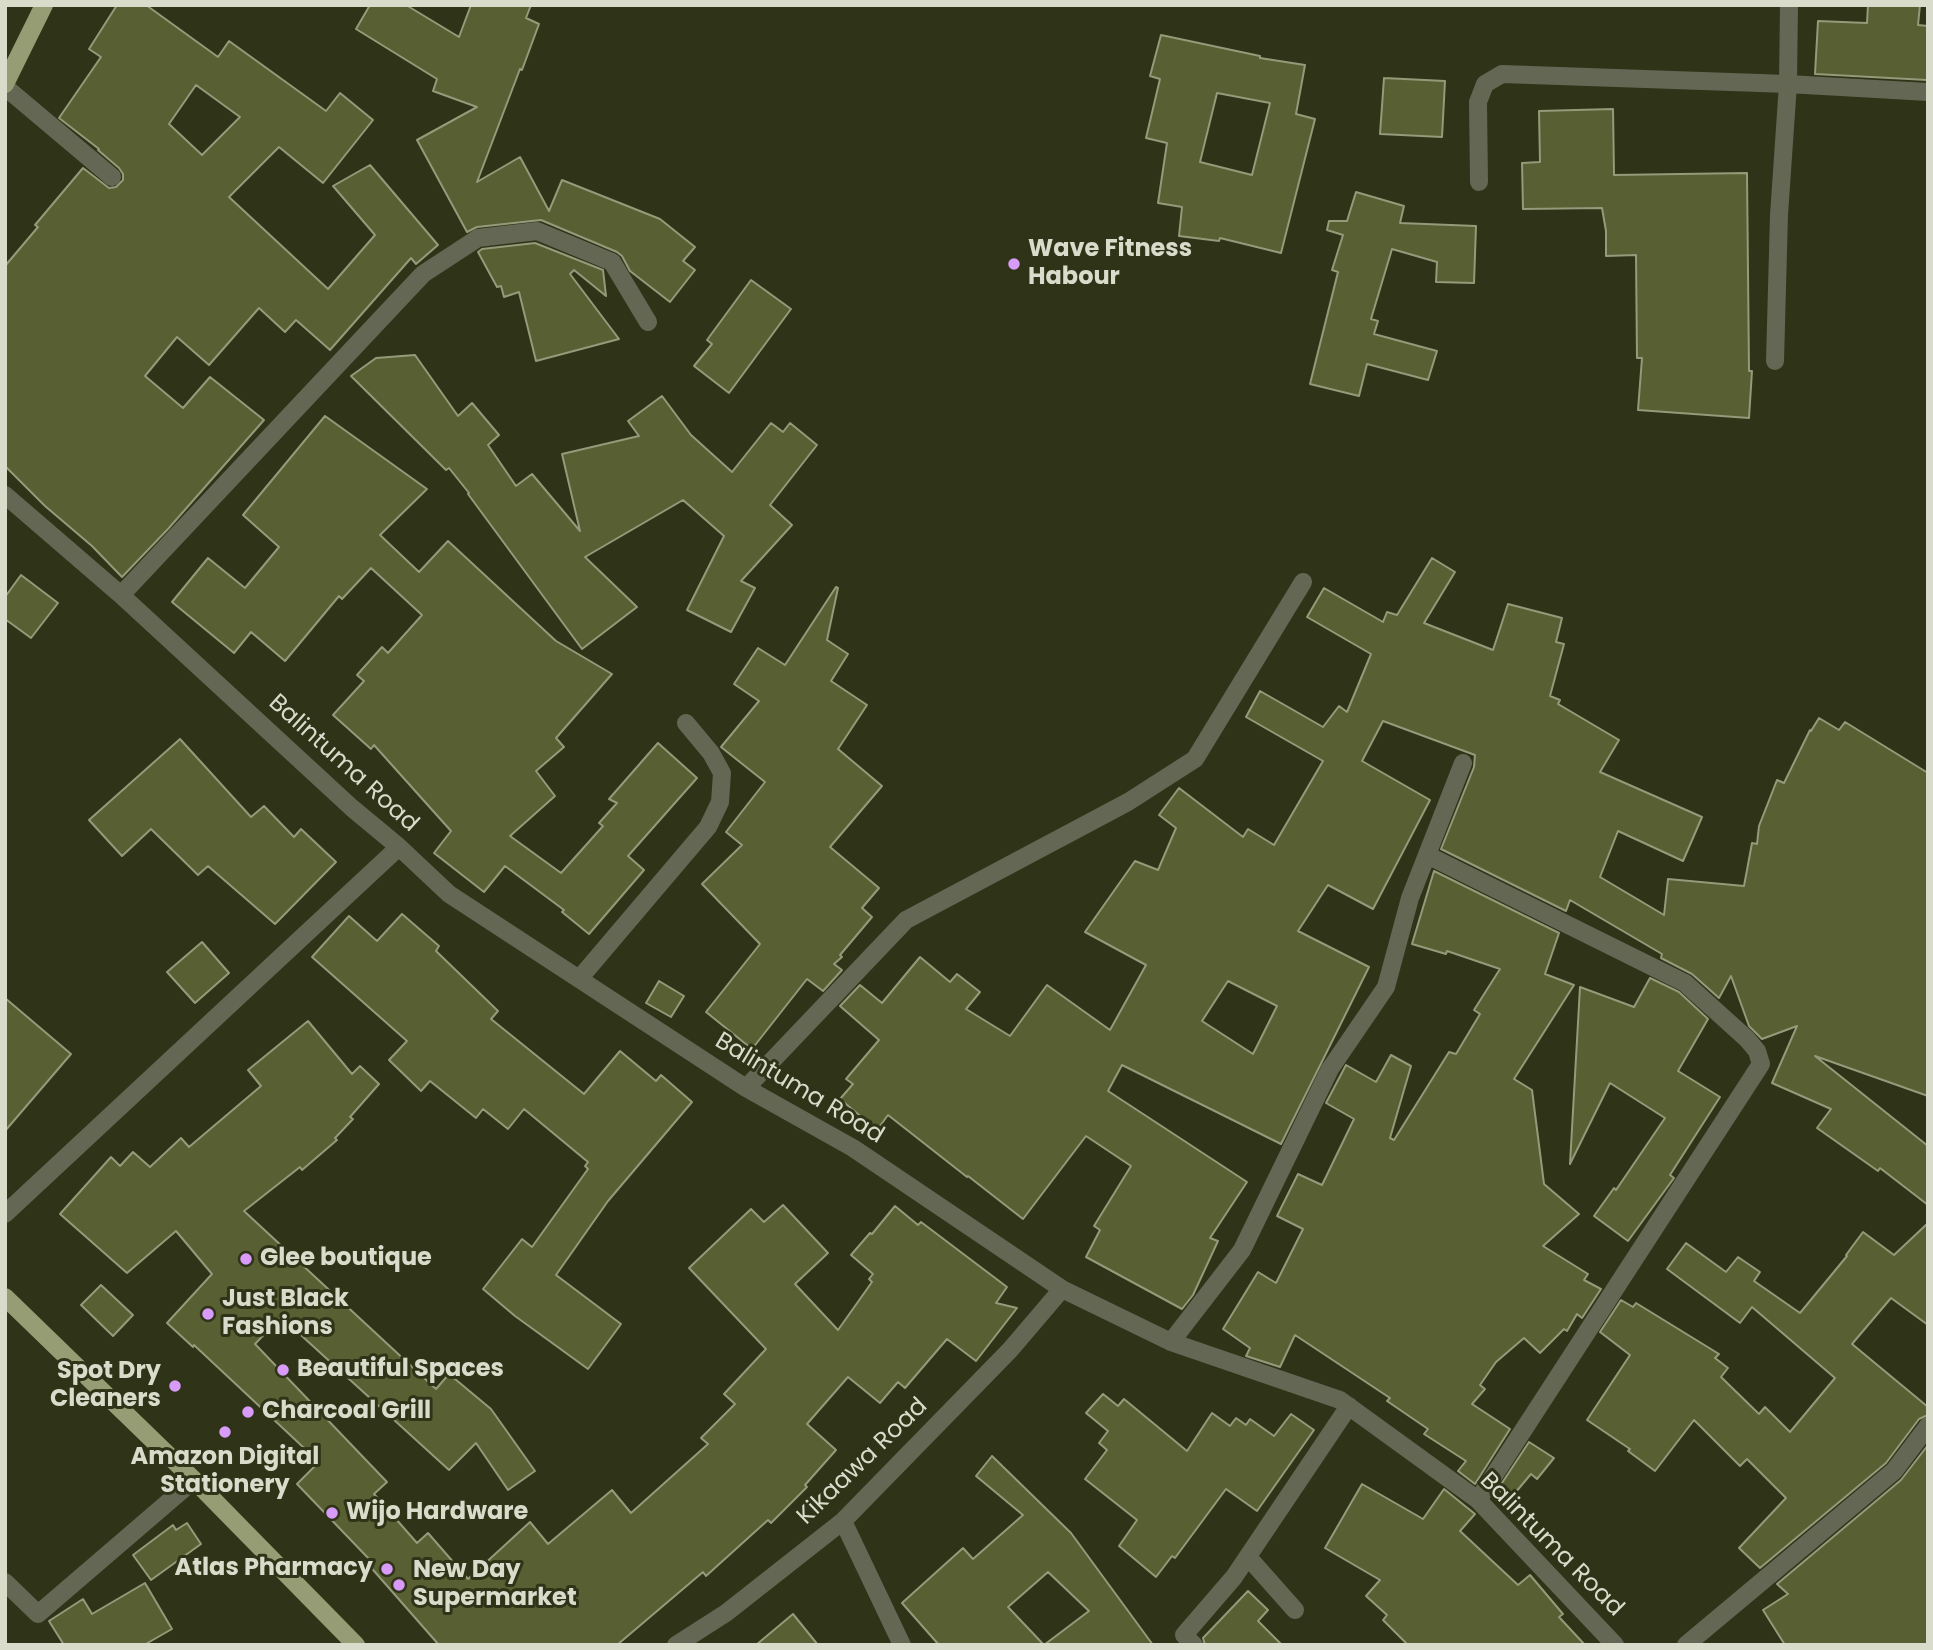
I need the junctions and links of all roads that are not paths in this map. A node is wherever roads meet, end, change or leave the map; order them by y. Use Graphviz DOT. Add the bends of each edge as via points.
graph roads {
  1 [pos="44,5"];
  2 [pos="1789,5"];
  3 [pos="1788,84"];
  4 [pos="5,85"];
  5 [pos="1928,92"];
  6 [pos="112,177"];
  7 [pos="1479,182"];
  8 [pos="648,322"];
  9 [pos="1775,361"];
  10 [pos="5,495"];
  11 [pos="1303,582"];
  12 [pos="121,595"];
  13 [pos="686,723"];
  14 [pos="1463,763"];
  15 [pos="399,847"];
  16 [pos="1427,855"];
  17 [pos="579,979"];
  18 [pos="746,1088"];
  19 [pos="5,1214"];
  20 [pos="1062,1289"];
  21 [pos="5,1297"];
  22 [pos="1171,1342"];
  23 [pos="1349,1406"];
  24 [pos="1928,1426"];
  25 [pos="194,1480"];
  26 [pos="1478,1500"];
  27 [pos="844,1521"];
  28 [pos="1248,1557"];
  29 [pos="5,1582"];
  30 [pos="1294,1610"];
  31 [pos="356,1645"];
  32 [pos="676,1645"];
  33 [pos="902,1645"];
  34 [pos="1194,1645"];
  35 [pos="1615,1645"];
  36 [pos="1686,1645"];
  1 -- 4 [label="main road"];
  2 -- 3 [label="street"];
  3 -- 5 [label="street"];
  3 -- 7 [label="street" via="1502,74 1485,84 1478,102"];
  3 -- 9 [label="street"];
  4 -- 6 [label="street"];
  8 -- 12 [label="street" via="612,262 537,231 478,238 423,274"];
  10 -- 12 [label="street, Balintuma Road"];
  11 -- 18 [label="street" via="1195,759 1128,802 906,920"];
  12 -- 15 [label="street, Balintuma Road"];
  13 -- 17 [label="street" via="722,773 720,802 708,827"];
  14 -- 16 [label="street"];
  15 -- 17 [label="street, Balintuma Road" via="449,894"];
  15 -- 19 [label="street"];
  16 -- 22 [label="street" via="1386,987 1331,1069 1242,1250"];
  16 -- 26 [label="street" via="1685,983 1747,1039 1761,1064"];
  17 -- 18 [label="street, Balintuma Road"];
  18 -- 20 [label="street, Balintuma Road" via="853,1148"];
  20 -- 22 [label="street, Balintuma Road"];
  20 -- 27 [label="street, Kikaawa Road" via="1010,1350"];
  21 -- 25 [label="main road"];
  22 -- 23 [label="street, Balintuma Road" via="1340,1399"];
  23 -- 26 [label="street, Balintuma Road"];
  23 -- 28 [label="street"];
  24 -- 36 [label="street" via="1894,1471"];
  25 -- 29 [label="street" via="38,1614"];
  25 -- 31 [label="main road"];
  26 -- 35 [label="street, Balintuma Road"];
  27 -- 32 [label="street, Kikaawa Road" via="726,1613"];
  27 -- 33 [label="street"];
  28 -- 30 [label="street"];
  28 -- 34 [label="street" via="1184,1635"];
}
